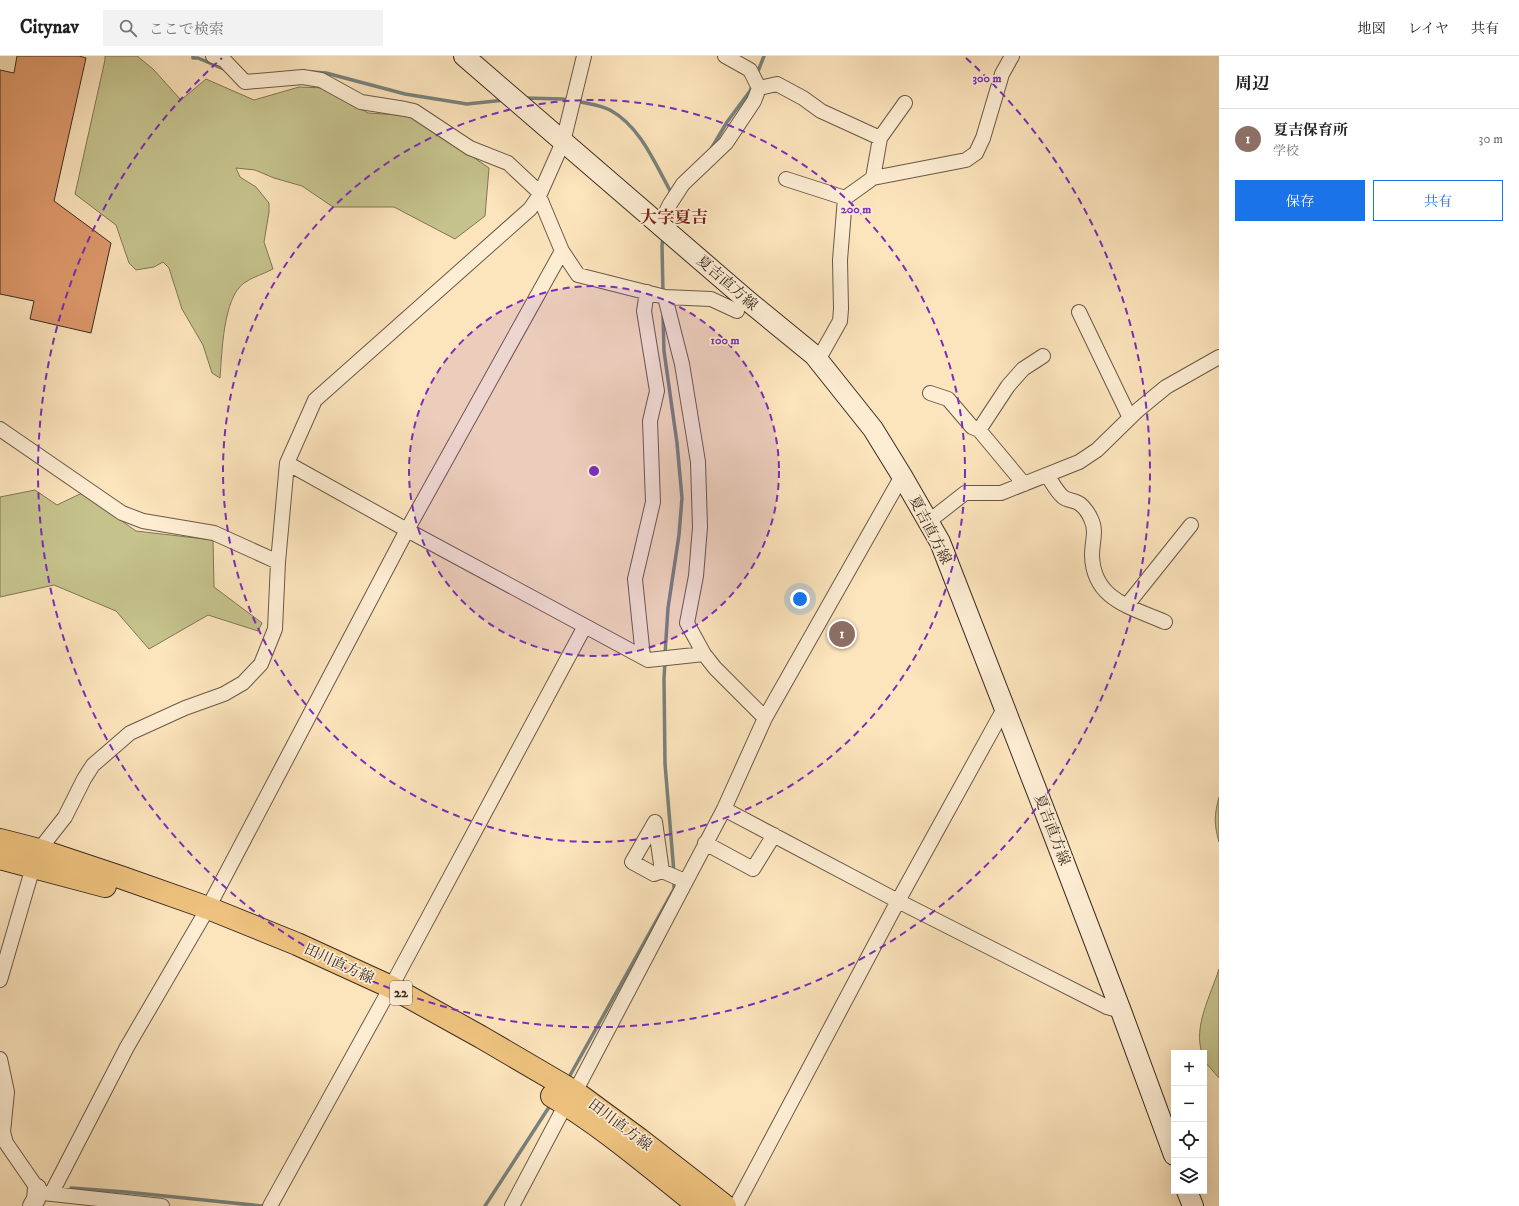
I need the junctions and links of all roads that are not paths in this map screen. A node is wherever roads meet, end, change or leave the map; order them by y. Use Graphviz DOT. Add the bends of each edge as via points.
graph roads {
  1 [pos="213,56"];
  2 [pos="464,56"];
  3 [pos="584,56"];
  4 [pos="725,56"];
  5 [pos="1012,56"];
  6 [pos="759,88"];
  7 [pos="905,103"];
  8 [pos="880,138"];
  9 [pos="563,142"];
  10 [pos="873,178"];
  11 [pos="786,179"];
  12 [pos="539,195"];
  13 [pos="845,198"];
  14 [pos="660,224"];
  15 [pos="562,250"];
  16 [pos="647,292"];
  17 [pos="665,297"];
  18 [pos="737,311"];
  19 [pos="1078,312"];
  20 [pos="1043,356"];
  21 [pos="1219,356"];
  22 [pos="818,360"];
  23 [pos="930,393"];
  24 [pos="1130,418"];
  25 [pos="0,429"];
  26 [pos="979,430"];
  27 [pos="287,462"];
  28 [pos="1047,475"];
  29 [pos="902,476"];
  30 [pos="1024,484"];
  31 [pos="928,522"];
  32 [pos="1191,526"];
  33 [pos="407,530"];
  34 [pos="278,562"];
  35 [pos="1127,605"];
  36 [pos="1165,622"];
  37 [pos="586,626"];
  38 [pos="704,654"];
  39 [pos="643,657"];
  40 [pos="1005,707"];
  41 [pos="765,718"];
  42 [pos="724,809"];
  43 [pos="774,835"];
  44 [pos="0,840"];
  45 [pos="705,843"];
  46 [pos="0,858"];
  47 [pos="36,859"];
  48 [pos="662,871"];
  49 [pos="685,881"];
  50 [pos="898,901"];
  51 [pos="204,914"];
  52 [pos="0,980"];
  53 [pos="387,994"];
  54 [pos="1121,1011"];
  55 [pos="0,1059"];
  56 [pos="571,1098"];
  57 [pos="1171,1147"];
  58 [pos="1188,1194"];
  59 [pos="39,1195"];
  60 [pos="162,1206"];
  61 [pos="270,1206"];
  62 [pos="512,1206"];
  63 [pos="699,1206"];
  64 [pos="725,1206"];
  65 [pos="736,1206"];
  66 [pos="1193,1206"];
  1 -- 12 [label="street" via="224,60 244,82 303,77 321,80 361,102 414,111 470,148 508,163"];
  2 -- 9 [label="main road, 夏吉直方線"];
  3 -- 9 [label="street"];
  4 -- 6 [label="street" via="750,70"];
  5 -- 10 [label="street" via="1002,74 983,138 976,152 966,160"];
  6 -- 8 [label="street" via="777,84 821,111"];
  6 -- 14 [label="street" via="754,101 726,143 683,184"];
  7 -- 8 [label="street"];
  8 -- 10 [label="street"];
  9 -- 12 [label="street"];
  9 -- 14 [label="main road, 夏吉直方線"];
  10 -- 13 [label="street"];
  11 -- 13 [label="street"];
  12 -- 15 [label="street"];
  12 -- 27 [label="street" via="530,209 315,400"];
  13 -- 22 [label="street" via="840,260 840,321"];
  14 -- 22 [label="main road, 夏吉直方線"];
  15 -- 16 [label="street" via="578,275"];
  15 -- 33 [label="street"];
  16 -- 17 [label="street"];
  16 -- 39 [label="street" via="644,311 657,391 650,421 653,502 635,579"];
  17 -- 18 [label="street" via="710,299"];
  17 -- 38 [label="street" via="682,364 698,462 700,527 696,576 687,623"];
  19 -- 24 [label="street"];
  20 -- 26 [label="street" via="1024,369 1008,386"];
  21 -- 24 [label="street" via="1166,388"];
  22 -- 29 [label="main road, 夏吉直方線" via="873,429"];
  23 -- 26 [label="street" via="948,399 972,427"];
  24 -- 28 [label="street" via="1097,450 1079,462"];
  25 -- 34 [label="street" via="122,512 143,521 214,533"];
  26 -- 30 [label="street"];
  27 -- 33 [label="street"];
  27 -- 34 [label="street"];
  28 -- 30 [label="street"];
  28 -- 35 [label="street" via="1064,498 1080,504 1091,517 1094,527 1094,572 1102,587 1113,599"];
  29 -- 31 [label="main road, 夏吉直方線"];
  29 -- 41 [label="street"];
  30 -- 31 [label="street" via="1001,493 965,493"];
  31 -- 40 [label="main road, 夏吉直方線" via="940,542"];
  32 -- 35 [label="street"];
  33 -- 37 [label="street"];
  33 -- 51 [label="street"];
  34 -- 47 [label="street" via="275,629 261,664 243,683 224,694 185,708 130,733 93,765 65,817"];
  35 -- 36 [label="street"];
  37 -- 39 [label="street"];
  37 -- 53 [label="street"];
  38 -- 39 [label="street" via="648,660"];
  38 -- 41 [label="street"];
  40 -- 50 [label="street"];
  40 -- 54 [label="main road, 夏吉直方線"];
  41 -- 42 [label="street"];
  42 -- 43 [label="street"];
  42 -- 45 [label="street"];
  43 -- 45 [label="street" via="753,868"];
  43 -- 50 [label="street"];
  44 -- 47 [label="main road, 田川直方線 / 22"];
  45 -- 49 [label="street"];
  46 -- 47 [label="main road, 田川直方線 / 22"];
  47 -- 51 [label="main road, 田川直方線 / 22" via="114,889"];
  47 -- 52 [label="street"];
  48 -- 49 [label="street"];
  49 -- 56 [label="street"];
  50 -- 54 [label="street" via="1107,1007"];
  50 -- 65 [label="street"];
  51 -- 53 [label="main road, 田川直方線 / 22" via="298,944"];
  51 -- 59 [label="street"];
  53 -- 56 [label="main road, 田川直方線 / 22" via="481,1037"];
  53 -- 61 [label="street"];
  54 -- 57 [label="main road, 夏吉直方線"];
  55 -- 59 [label="street" via="7,1092 3,1132 6,1143"];
  56 -- 62 [label="street"];
  56 -- 63 [label="main road, 田川直方線 / 22" via="614,1140"];
  56 -- 64 [label="main road, 田川直方線 / 22" via="639,1139"];
  58 -- 66 [label="main road"];
  59 -- 60 [label="street"];
}
